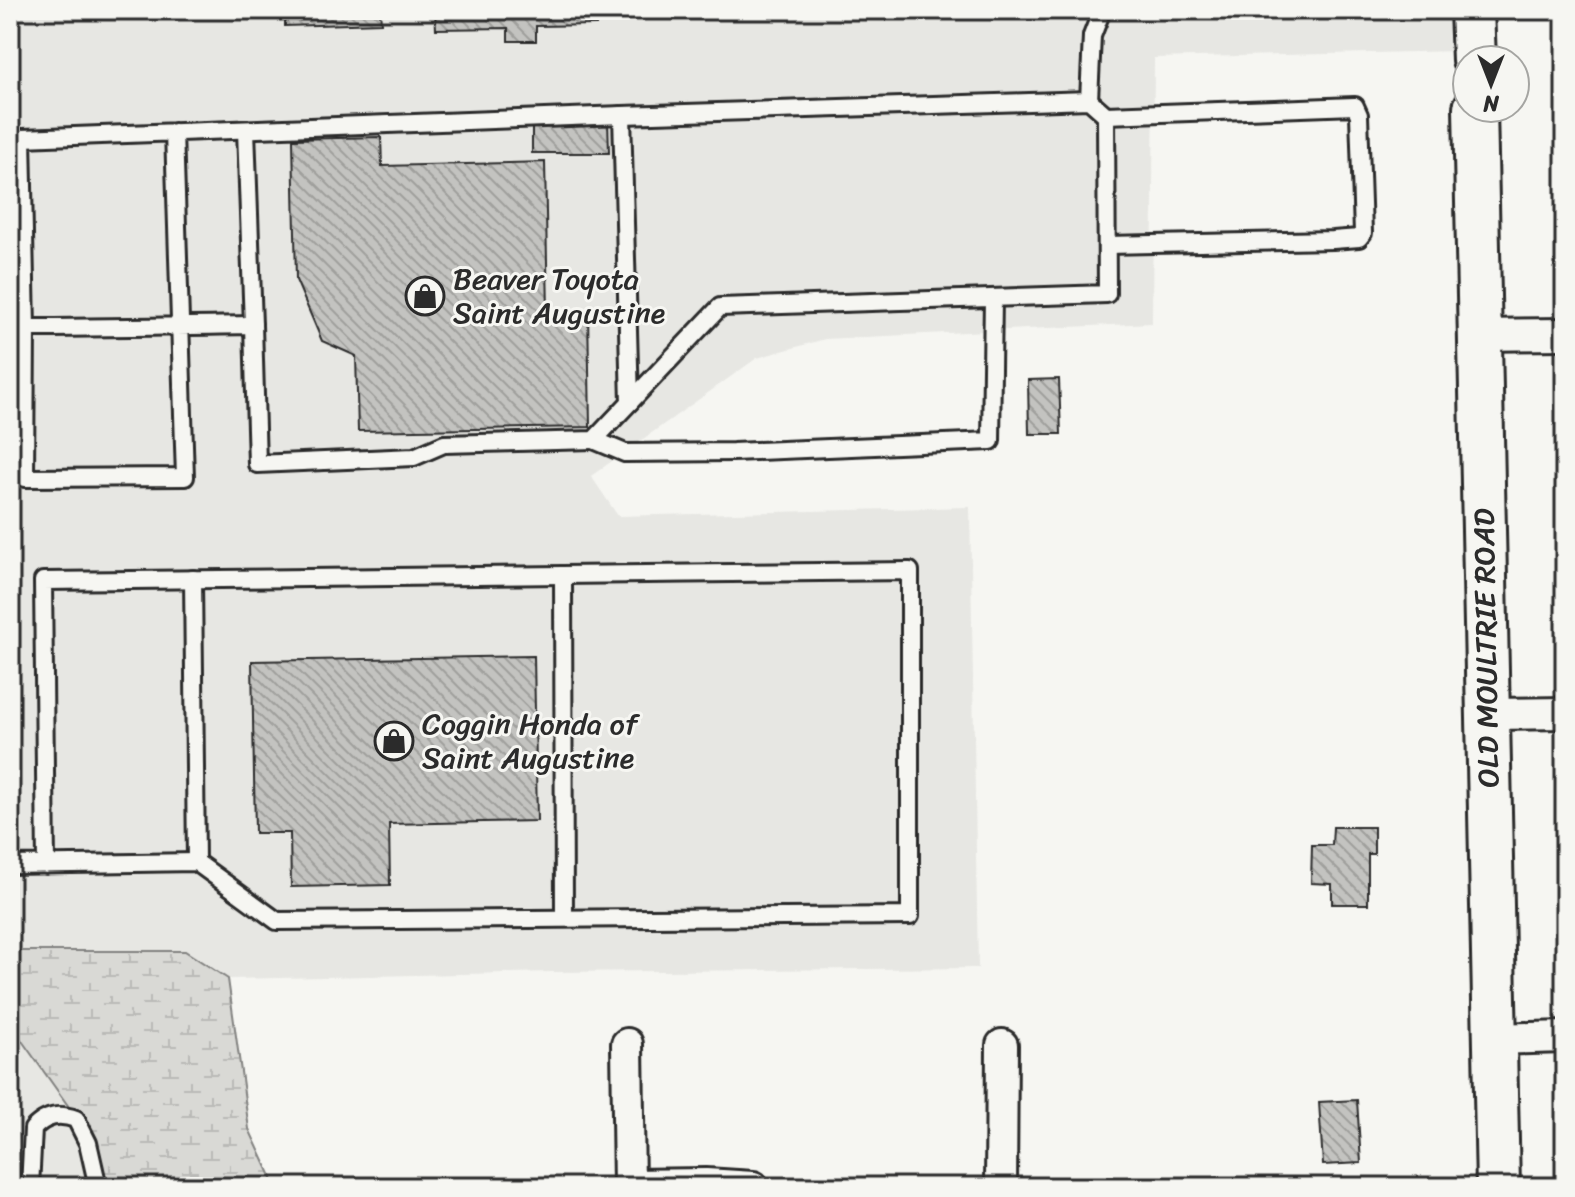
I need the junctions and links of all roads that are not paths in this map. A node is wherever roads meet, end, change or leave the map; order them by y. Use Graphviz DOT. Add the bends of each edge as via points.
graph roads {
  1 [pos="1102,10"];
  2 [pos="1472,10"];
  3 [pos="1473,44"];
  4 [pos="1089,100"];
  5 [pos="622,115"];
  6 [pos="1106,115"];
  7 [pos="1475,124"];
  8 [pos="246,130"];
  9 [pos="174,132"];
  10 [pos="1107,245"];
  11 [pos="993,298"];
  12 [pos="253,325"];
  13 [pos="180,326"];
  14 [pos="18,329"];
  15 [pos="1565,334"];
  16 [pos="1480,335"];
  17 [pos="630,402"];
  18 [pos="594,440"];
  19 [pos="563,575"];
  20 [pos="193,579"];
  21 [pos="1565,713"];
  22 [pos="1488,714"];
  23 [pos="196,862"];
  24 [pos="10,865"];
  25 [pos="46,865"];
  26 [pos="564,918"];
  27 [pos="1565,1037"];
  28 [pos="1495,1039"];
  29 [pos="627,1044"];
  30 [pos="1002,1045"];
  31 [pos="629,1186"];
  32 [pos="30,1187"];
  33 [pos="98,1187"];
  34 [pos="753,1187"];
  35 [pos="1001,1187"];
  36 [pos="1498,1187"];
  1 -- 4 [label="lane" via="1092,36"];
  2 -- 3 [label="main road"];
  4 -- 5 [label="lane"];
  4 -- 6 [label="lane"];
  5 -- 8 [label="lane"];
  5 -- 17 [label="lane"];
  6 -- 10 [label="lane"];
  6 -- 10 [label="lane" via="1355,106 1363,233 1333,240"];
  7 -- 16 [label="main road, OLD MOULTRIE ROAD"];
  8 -- 9 [label="lane"];
  8 -- 12 [label="lane"];
  9 -- 13 [label="lane"];
  9 -- 14 [label="lane" via="22,138"];
  10 -- 11 [label="lane" via="1107,294"];
  11 -- 17 [label="lane" via="720,307"];
  11 -- 18 [label="lane" via="991,441 625,453"];
  12 -- 13 [label="lane"];
  12 -- 18 [label="lane" via="257,464 414,457 444,444"];
  13 -- 14 [label="lane"];
  13 -- 14 [label="lane" via="185,477 25,478"];
  15 -- 16 [label="street"];
  16 -- 22 [label="main road, OLD MOULTRIE ROAD"];
  17 -- 18 [label="lane"];
  19 -- 20 [label="lane"];
  19 -- 26 [label="lane"];
  19 -- 26 [label="lane" via="910,571 910,916"];
  20 -- 23 [label="lane"];
  20 -- 25 [label="lane" via="43,581"];
  21 -- 22 [label="street"];
  22 -- 28 [label="main road, OLD MOULTRIE ROAD"];
  23 -- 25 [label="lane"];
  23 -- 26 [label="lane" via="277,921"];
  24 -- 25 [label="lane"];
  27 -- 28 [label="street"];
  28 -- 36 [label="main road, OLD MOULTRIE ROAD"];
  29 -- 31 [label="street"];
  30 -- 35 [label="street"];
  31 -- 34 [label="street"];
  32 -- 33 [label="lane" via="33,1129 42,1119 64,1115 76,1119 88,1143"];
}
